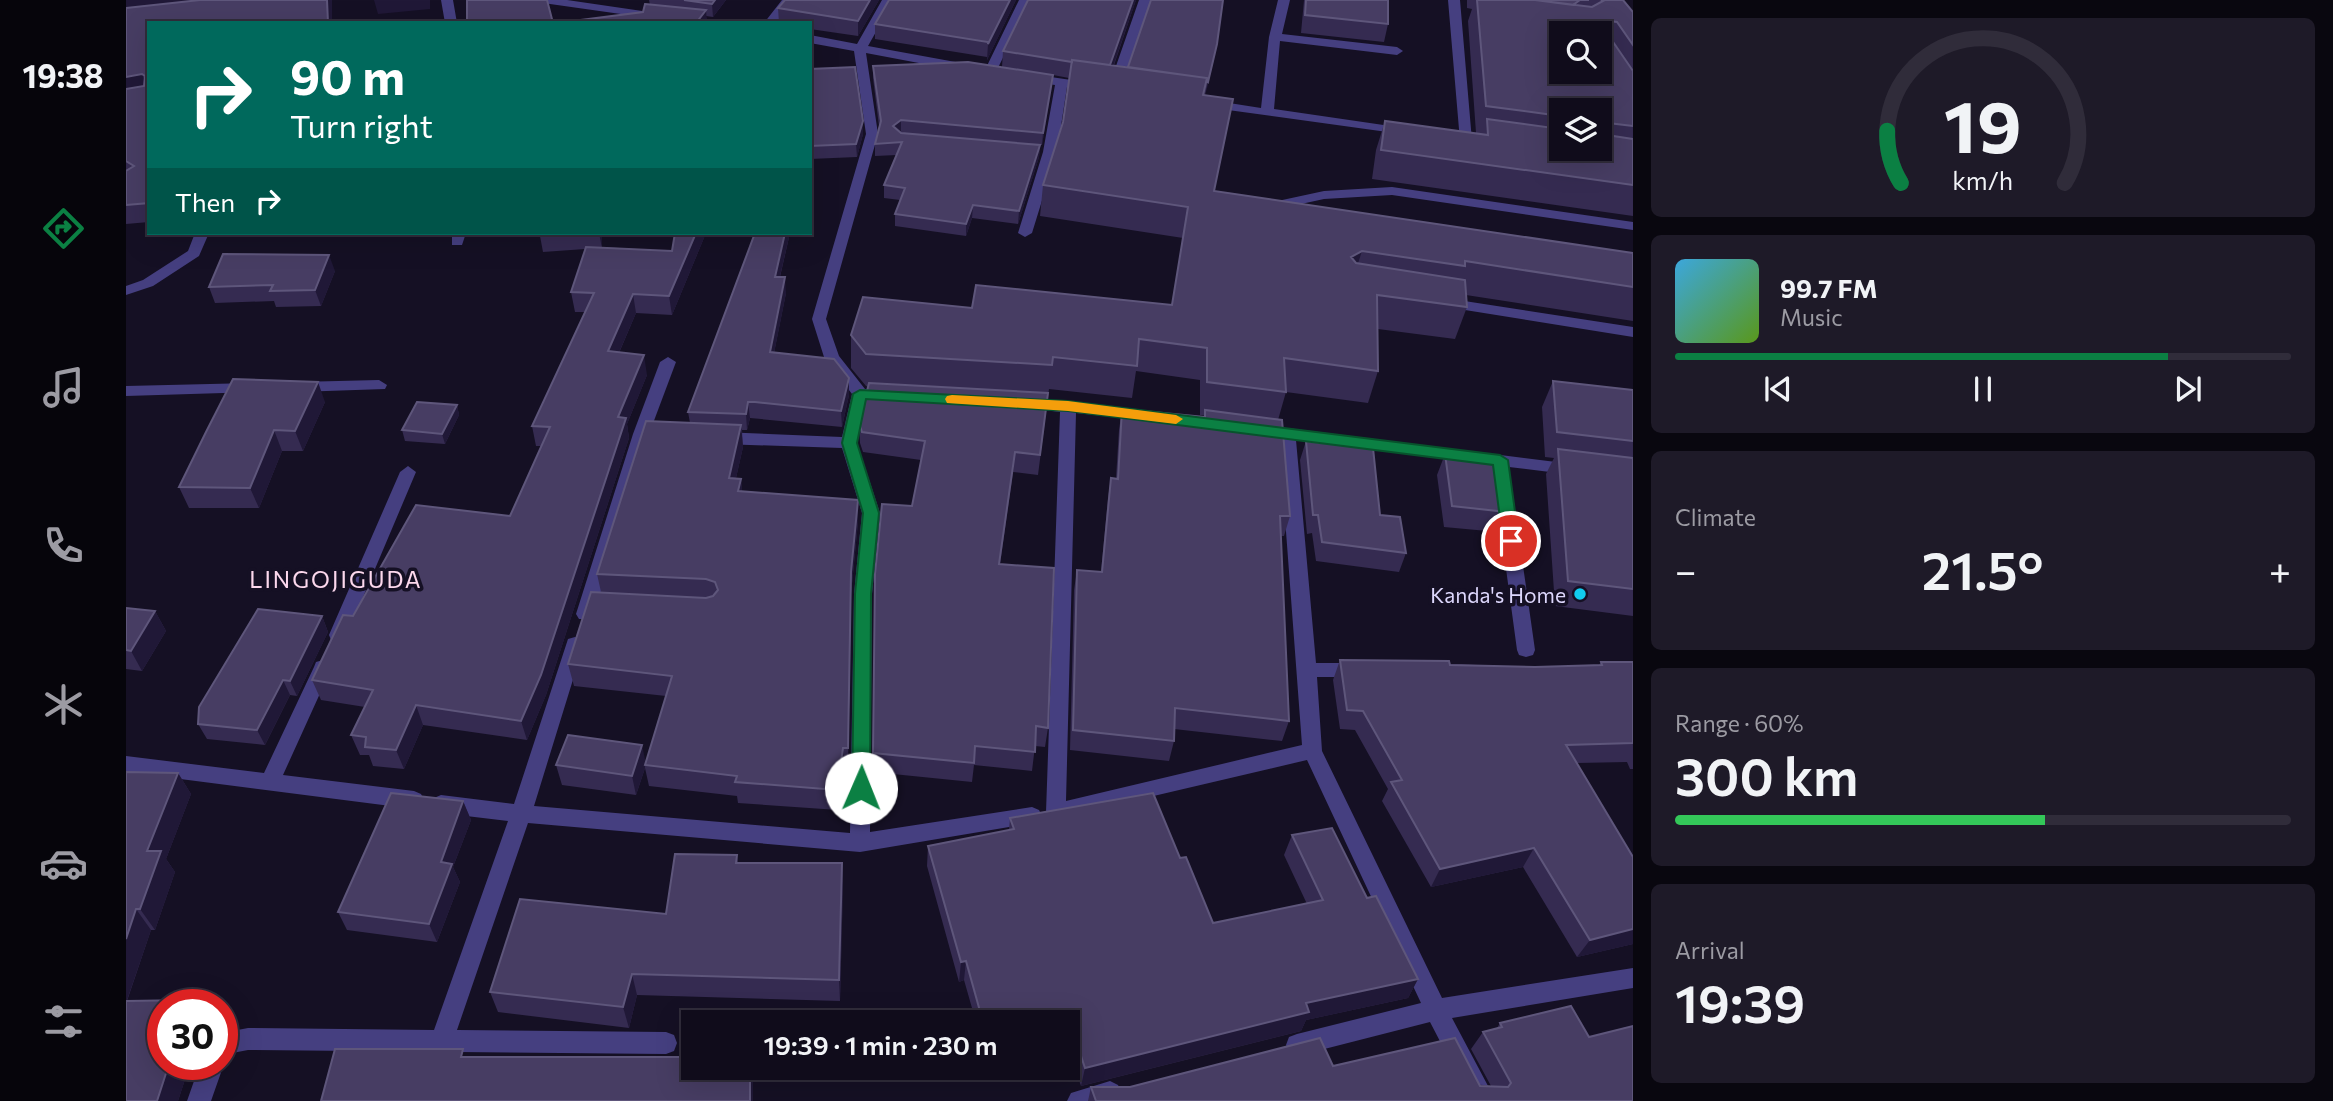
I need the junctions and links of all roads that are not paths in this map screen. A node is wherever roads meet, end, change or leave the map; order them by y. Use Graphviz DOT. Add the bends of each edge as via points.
graph roads {
  1 [pos="447,0"];
  2 [pos="543,0"];
  3 [pos="788,0"];
  4 [pos="888,0"];
  5 [pos="1025,0"];
  6 [pos="1144,0"];
  7 [pos="1283,0"];
  8 [pos="1459,9"];
  9 [pos="611,10"];
  10 [pos="663,16"];
  11 [pos="676,18"];
  12 [pos="451,21"];
  13 [pos="615,21"];
  14 [pos="699,21"];
  15 [pos="772,21"];
  16 [pos="1275,37"];
  17 [pos="812,39"];
  18 [pos="860,50"];
  19 [pos="1397,51"];
  20 [pos="1002,73"];
  21 [pos="1062,82"];
  22 [pos="1190,101"];
  23 [pos="1267,112"];
  24 [pos="1413,133"];
  25 [pos="1466,141"];
  26 [pos="1278,205"];
  27 [pos="1633,226"];
  28 [pos="1025,233"];
  29 [pos="201,235"];
  30 [pos="126,291"];
  31 [pos="1432,301"];
  32 [pos="1633,332"];
  33 [pos="668,362"];
  34 [pos="379,385"];
  35 [pos="126,391"];
  36 [pos="860,394"];
  37 [pos="901,397"];
  38 [pos="1012,403"];
  39 [pos="1068,406"];
  40 [pos="1164,418"];
  41 [pos="1259,430"];
  42 [pos="1287,433"];
  43 [pos="696,437"];
  44 [pos="849,443"];
  45 [pos="1500,460"];
  46 [pos="408,472"];
  47 [pos="1593,472"];
  48 [pos="1526,650"];
  49 [pos="1307,670"];
  50 [pos="1375,670"];
  51 [pos="1312,751"];
  52 [pos="126,764"];
  53 [pos="270,781"];
  54 [pos="1056,812"];
  55 [pos="521,814"];
  56 [pos="860,843"];
  57 [pos="1633,978"];
  58 [pos="1436,1010"];
  59 [pos="238,1041"];
  60 [pos="441,1042"];
  61 [pos="666,1043"];
  62 [pos="1277,1051"];
  63 [pos="206,1080"];
  64 [pos="1132,1087"];
  65 [pos="199,1101"];
  66 [pos="1079,1101"];
  67 [pos="1485,1101"];
  1 -- 12 [label="street"];
  2 -- 9 [label="street"];
  3 -- 15 [label="street"];
  4 -- 18 [label="street"];
  5 -- 20 [label="street"];
  6 -- 21 [label="street" via="1120,92"];
  7 -- 16 [label="street"];
  8 -- 25 [label="street"];
  9 -- 10 [label="street"];
  9 -- 13 [label="street"];
  11 -- 14 [label="street"];
  16 -- 19 [label="street"];
  16 -- 23 [label="street"];
  17 -- 18 [label="street"];
  18 -- 20 [label="street"];
  18 -- 36 [label="street" via="872,134 820,319 832,357"];
  20 -- 21 [label="street"];
  21 -- 28 [label="street"];
  22 -- 23 [label="street"];
  23 -- 24 [label="street"];
  26 -- 27 [label="street" via="1324,195 1392,191"];
  29 -- 30 [label="street" via="194,253 148,283"];
  31 -- 32 [label="street"];
  33 -- 55 [label="street" via="595,605"];
  34 -- 35 [label="street"];
  36 -- 37 [label="street"];
  36 -- 44 [label="street"];
  38 -- 39 [label="street"];
  39 -- 40 [label="street"];
  39 -- 54 [label="street"];
  41 -- 42 [label="street"];
  42 -- 45 [label="street"];
  42 -- 49 [label="street"];
  43 -- 44 [label="street"];
  44 -- 56 [label="street" via="871,513 863,594"];
  45 -- 47 [label="street"];
  45 -- 48 [label="street"];
  46 -- 53 [label="street" via="354,602"];
  49 -- 50 [label="street"];
  49 -- 51 [label="street"];
  51 -- 54 [label="street"];
  51 -- 58 [label="street"];
  52 -- 53 [label="street"];
  53 -- 55 [label="street"];
  54 -- 56 [label="street"];
  55 -- 56 [label="street"];
  55 -- 60 [label="street"];
  57 -- 58 [label="street"];
  58 -- 62 [label="street"];
  58 -- 67 [label="street"];
  59 -- 60 [label="street"];
  60 -- 61 [label="street"];
  63 -- 65 [label="street"];
  64 -- 66 [label="street"];
}
